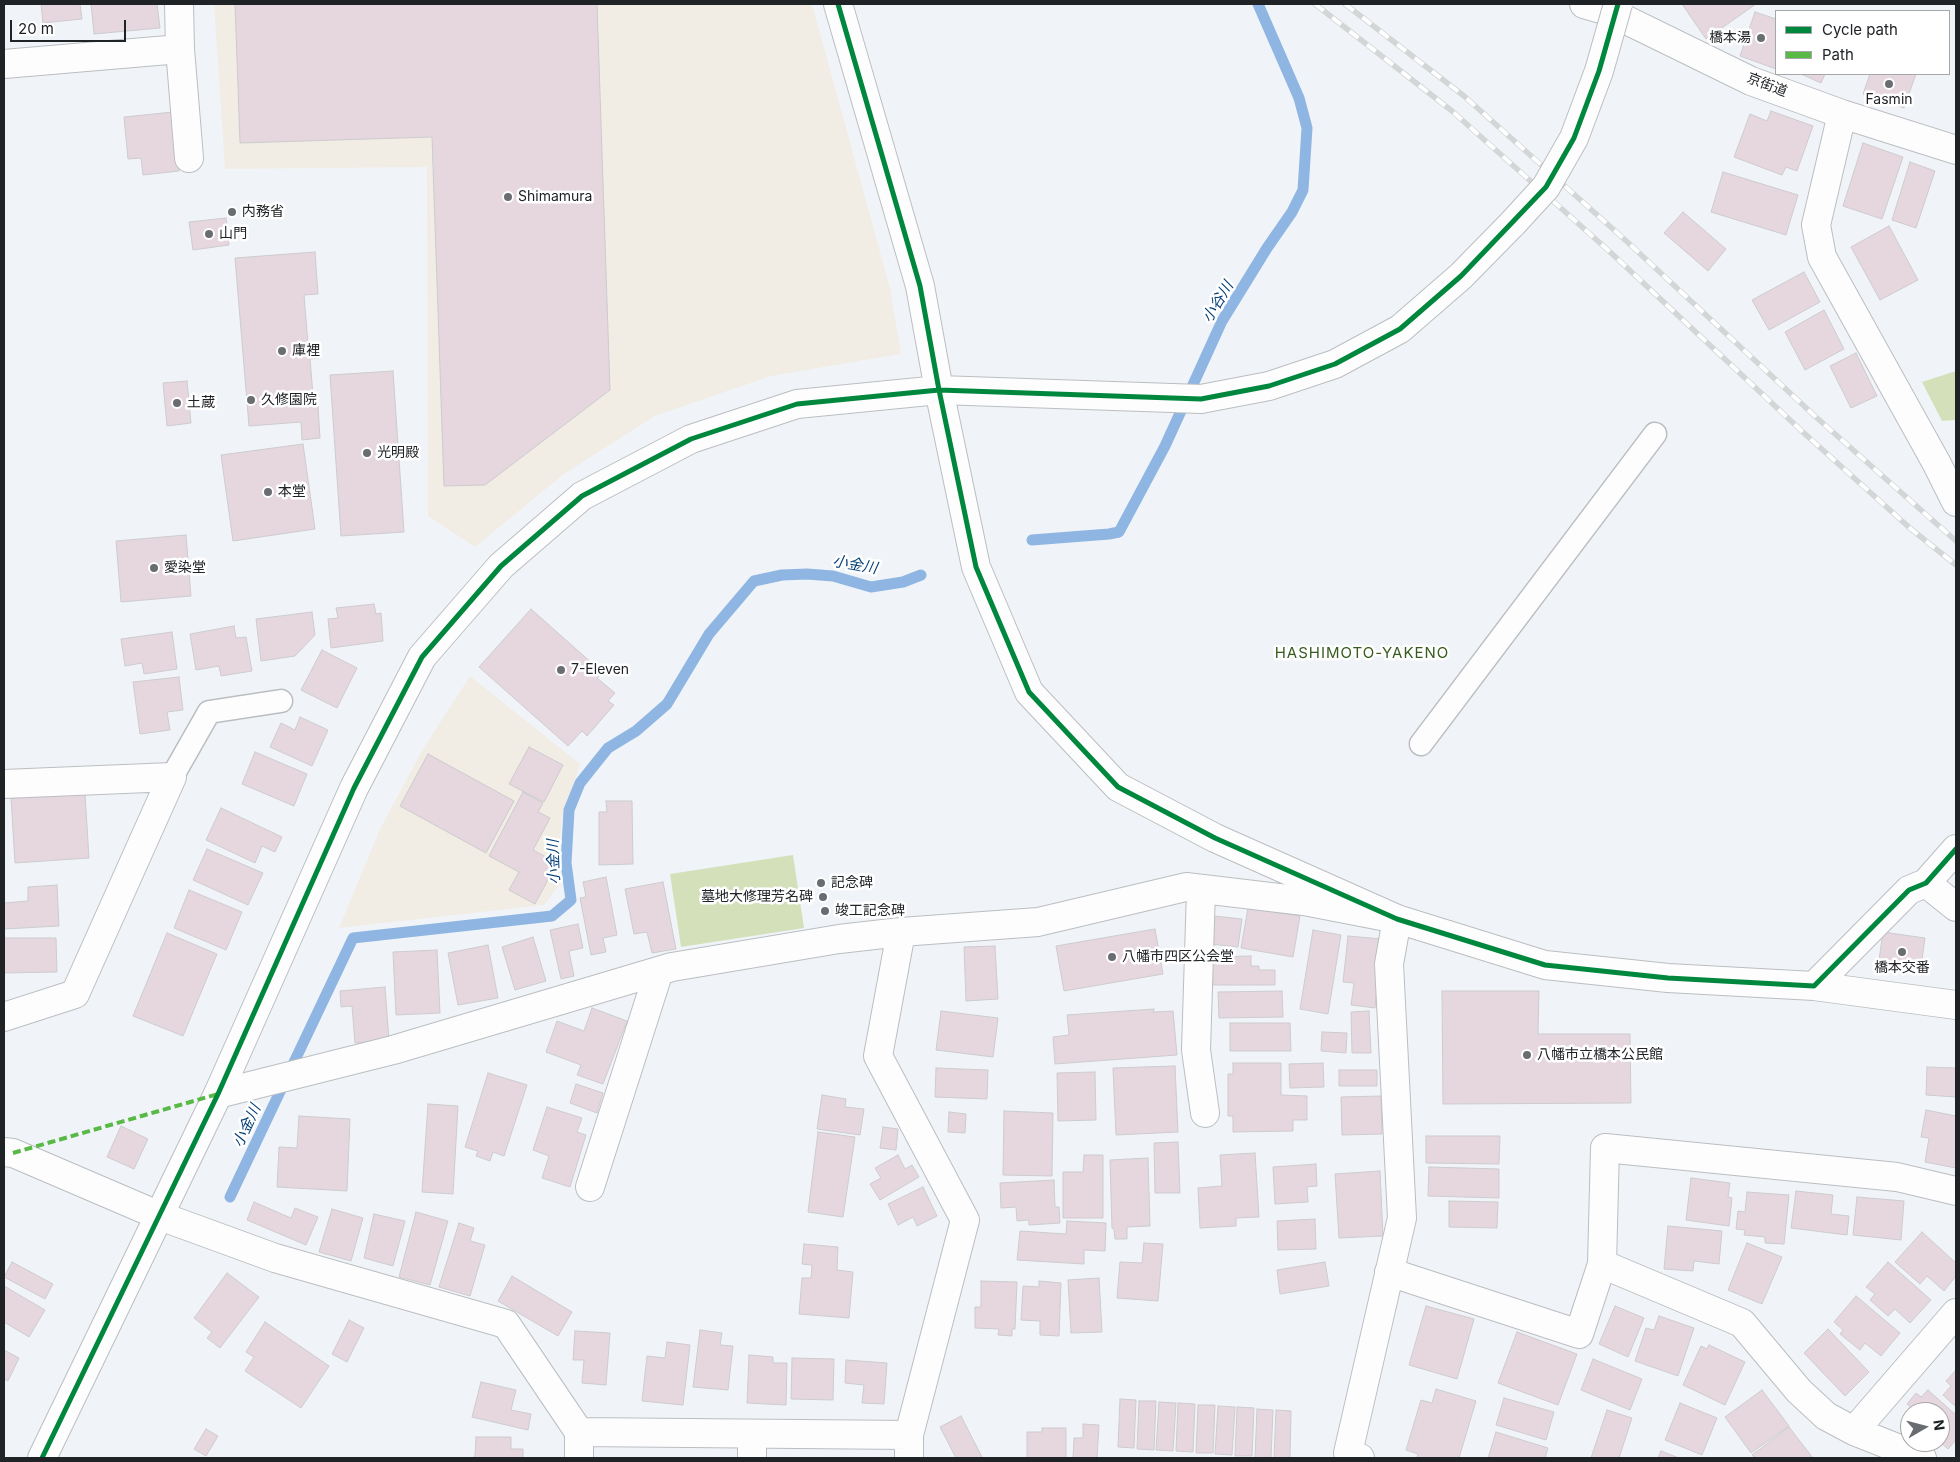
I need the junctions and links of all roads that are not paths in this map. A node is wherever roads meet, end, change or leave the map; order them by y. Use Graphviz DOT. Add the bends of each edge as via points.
graph roads {
  1 [pos="179,4"];
  2 [pos="838,4"];
  3 [pos="1584,4"];
  4 [pos="1618,4"];
  5 [pos="180,49"];
  6 [pos="4,64"];
  7 [pos="1842,114"];
  8 [pos="1956,150"];
  9 [pos="189,158"];
  10 [pos="939,390"];
  11 [pos="1655,434"];
  12 [pos="1956,502"];
  13 [pos="281,701"];
  14 [pos="1421,744"];
  15 [pos="172,778"];
  16 [pos="4,784"];
  17 [pos="1956,849"];
  18 [pos="1926,884"];
  19 [pos="1201,890"];
  20 [pos="1956,907"];
  21 [pos="1397,919"];
  22 [pos="901,932"];
  23 [pos="659,971"];
  24 [pos="1814,986"];
  25 [pos="1956,1005"];
  26 [pos="4,1017"];
  27 [pos="218,1094"];
  28 [pos="1204,1113"];
  29 [pos="4,1152"];
  30 [pos="590,1187"];
  31 [pos="1956,1191"];
  32 [pos="160,1216"];
  33 [pos="1602,1264"];
  34 [pos="1389,1272"];
  35 [pos="1956,1313"];
  36 [pos="1854,1431"];
  37 [pos="579,1445"];
  38 [pos="752,1446"];
  39 [pos="909,1447"];
  40 [pos="1351,1456"];
  41 [pos="42,1458"];
  42 [pos="1922,1458"];
  1 -- 5 [label="street"];
  2 -- 10 [label="street" via="920,286"];
  3 -- 7 [label="street, 京街道" via="1608,11 1751,80"];
  4 -- 10 [label="street, bridge" via="1599,72 1574,138 1546,187 1461,276 1400,329 1335,364 1269,386 1201,399"];
  5 -- 6 [label="street"];
  5 -- 9 [label="street"];
  7 -- 8 [label="street, 京街道"];
  7 -- 12 [label="street" via="1816,225 1822,257"];
  10 -- 21 [label="street" via="976,567 1028,692 1118,787 1215,838"];
  10 -- 27 [label="street" via="797,404 691,439 582,496 501,566 422,657 354,788"];
  11 -- 14 [label="lane"];
  13 -- 15 [label="lane" via="209,712"];
  15 -- 16 [label="street"];
  15 -- 26 [label="street" via="75,994"];
  17 -- 18 [label="street"];
  18 -- 20 [label="street"];
  18 -- 24 [label="street" via="1909,890"];
  19 -- 21 [label="street" via="1304,901"];
  19 -- 22 [label="street" via="1186,887 1038,922"];
  19 -- 28 [label="street" via="1196,1050"];
  21 -- 24 [label="street" via="1545,965 1668,978"];
  21 -- 34 [label="street" via="1389,964 1402,1218"];
  22 -- 23 [label="street" via="839,939 672,966"];
  22 -- 39 [label="street" via="878,1056 964,1220"];
  23 -- 27 [label="street" via="393,1050"];
  23 -- 30 [label="street"];
  24 -- 25 [label="street"];
  27 -- 32 [label="street"];
  29 -- 32 [label="street"];
  31 -- 33 [label="street" via="1897,1178 1606,1148"];
  32 -- 37 [label="street" via="275,1258 506,1324"];
  32 -- 41 [label="street"];
  33 -- 34 [label="street" via="1579,1334"];
  33 -- 36 [label="street" via="1742,1323 1799,1391 1826,1416"];
  34 -- 40 [label="street"];
  35 -- 36 [label="street"];
  36 -- 42 [label="street"];
  37 -- 38 [label="street"];
  38 -- 39 [label="street"];
}
